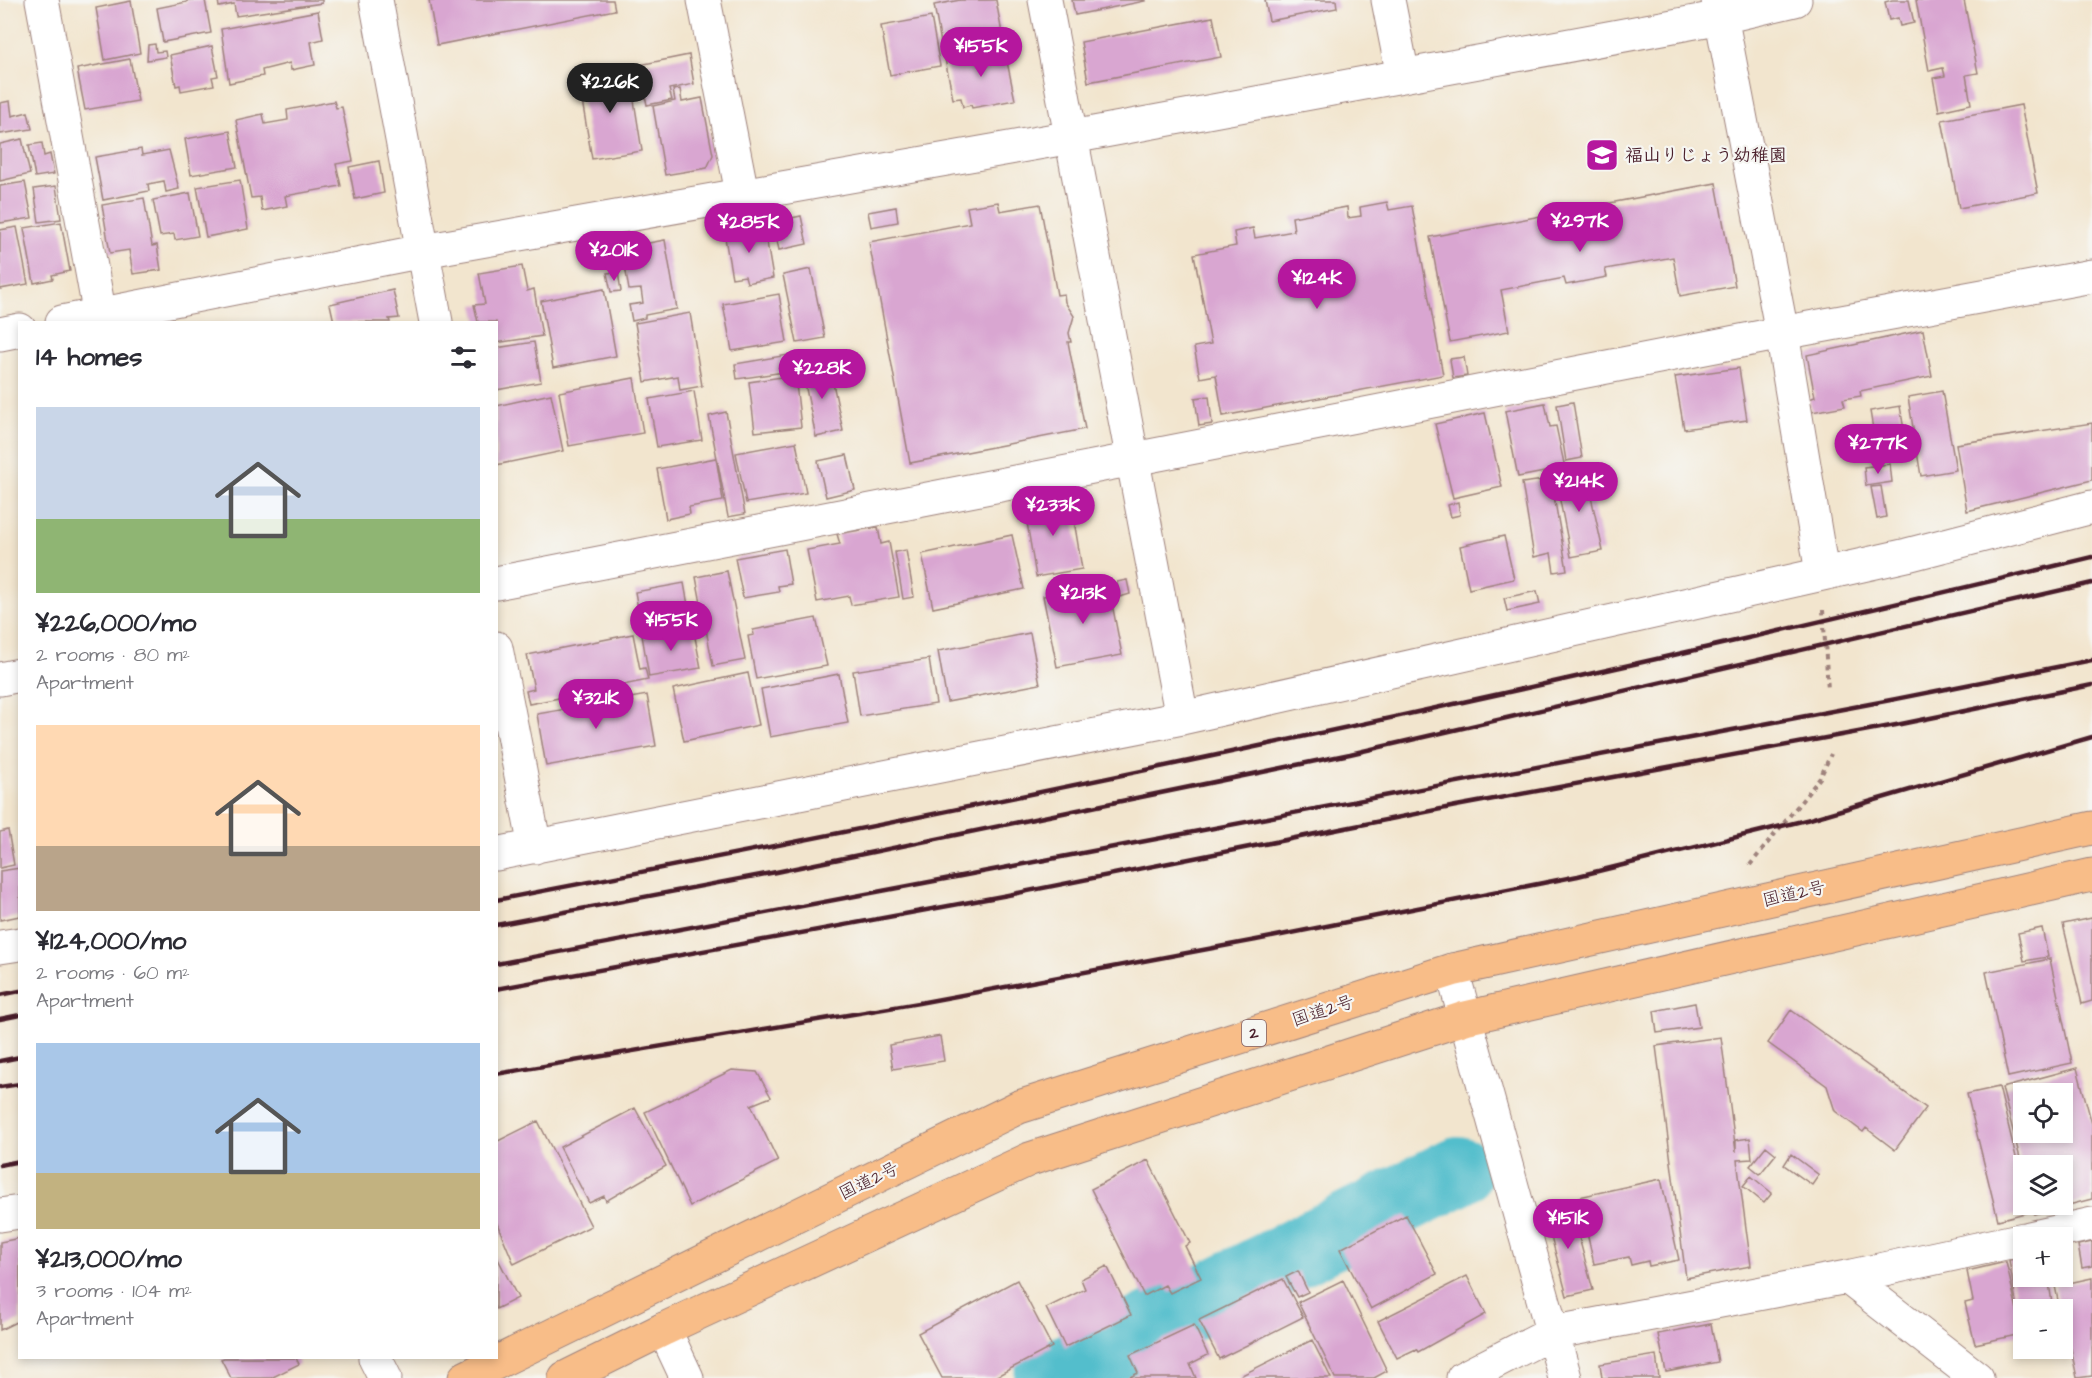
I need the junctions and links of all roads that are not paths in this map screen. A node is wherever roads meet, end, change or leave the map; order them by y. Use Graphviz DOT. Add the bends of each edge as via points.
graph roads {
  1 [pos="42,0"];
  2 [pos="376,0"];
  3 [pos="704,0"];
  4 [pos="1045,0"];
  5 [pos="1388,0"];
  6 [pos="1795,0"];
  7 [pos="1720,9"];
  8 [pos="1403,76"];
  9 [pos="1072,136"];
  10 [pos="742,193"];
  11 [pos="423,251"];
  12 [pos="2092,276"];
  13 [pos="100,316"];
  14 [pos="68,321"];
  15 [pos="436,321"];
  16 [pos="18,330"];
  17 [pos="1782,333"];
  18 [pos="0,334"];
  19 [pos="1131,461"];
  20 [pos="2092,507"];
  21 [pos="1822,573"];
  22 [pos="498,583"];
  23 [pos="498,658"];
  24 [pos="18,675"];
  25 [pos="0,679"];
  26 [pos="1182,718"];
  27 [pos="2092,828"];
  28 [pos="535,847"];
  29 [pos="498,854"];
  30 [pos="2092,875"];
  31 [pos="18,944"];
  32 [pos="0,947"];
  33 [pos="1452,970"];
  34 [pos="1465,1018"];
  35 [pos="18,1212"];
  36 [pos="0,1215"];
  37 [pos="2092,1224"];
  38 [pos="2073,1228"];
  39 [pos="2013,1241"];
  40 [pos="1847,1277"];
  41 [pos="664,1329"];
  42 [pos="1551,1333"];
  43 [pos="376,1359"];
  44 [pos="385,1378"];
  45 [pos="465,1378"];
  46 [pos="565,1378"];
  47 [pos="687,1378"];
  48 [pos="1463,1378"];
  49 [pos="1565,1378"];
  50 [pos="1977,1378"];
  1 -- 13 [label="street"];
  2 -- 11 [label="street"];
  3 -- 10 [label="street"];
  4 -- 9 [label="street"];
  5 -- 8 [label="street"];
  6 -- 7 [label="street"];
  7 -- 8 [label="street"];
  7 -- 17 [label="street"];
  8 -- 9 [label="street"];
  9 -- 10 [label="street"];
  9 -- 19 [label="street"];
  10 -- 11 [label="street"];
  11 -- 13 [label="street"];
  11 -- 15 [label="street"];
  12 -- 17 [label="street"];
  13 -- 14 [label="street"];
  16 -- 18 [label="street"];
  17 -- 19 [label="street"];
  17 -- 21 [label="street"];
  19 -- 22 [label="street"];
  19 -- 26 [label="street"];
  20 -- 21 [label="street"];
  21 -- 26 [label="street"];
  23 -- 28 [label="street"];
  24 -- 25 [label="street"];
  26 -- 28 [label="street"];
  27 -- 33 [label="highway, 国道2号 / 2"];
  28 -- 29 [label="street"];
  30 -- 34 [label="highway"];
  31 -- 32 [label="street"];
  33 -- 34 [label="street"];
  33 -- 45 [label="highway, 国道2号 / 2" via="1019,1107"];
  34 -- 41 [label="highway" via="1030,1160"];
  34 -- 42 [label="street"];
  35 -- 36 [label="street"];
  37 -- 38 [label="street"];
  39 -- 40 [label="street"];
  40 -- 42 [label="street"];
  40 -- 50 [label="street"];
  41 -- 46 [label="highway"];
  41 -- 47 [label="street"];
  42 -- 48 [label="street"];
  42 -- 49 [label="street"];
  43 -- 44 [label="street"];
}
